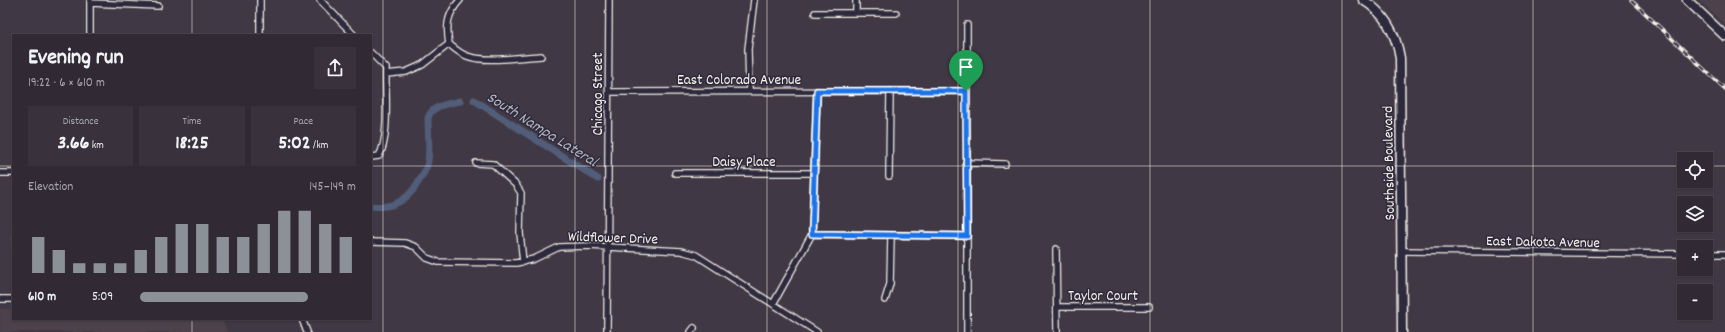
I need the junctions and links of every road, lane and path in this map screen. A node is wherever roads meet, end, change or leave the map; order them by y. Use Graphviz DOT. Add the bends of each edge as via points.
graph roads {
  1 [pos="260,0"];
  2 [pos="320,0"];
  3 [pos="460,0"];
  4 [pos="609,0"];
  5 [pos="754,0"];
  6 [pos="856,0"];
  7 [pos="1687,0"];
  8 [pos="1367,1"];
  9 [pos="90,2"];
  10 [pos="158,6"];
  11 [pos="815,13"];
  12 [pos="856,13"];
  13 [pos="896,13"];
  14 [pos="967,25"];
  15 [pos="90,34"];
  16 [pos="260,34"];
  17 [pos="353,34"];
  18 [pos="1725,36"];
  19 [pos="449,44"];
  20 [pos="372,54"];
  21 [pos="542,56"];
  22 [pos="386,74"];
  23 [pos="749,91"];
  24 [pos="817,91"];
  25 [pos="890,91"];
  26 [pos="966,91"];
  27 [pos="609,92"];
  28 [pos="372,157"];
  29 [pos="476,163"];
  30 [pos="966,163"];
  31 [pos="1005,164"];
  32 [pos="0,173"];
  33 [pos="12,173"];
  34 [pos="675,173"];
  35 [pos="814,173"];
  36 [pos="889,176"];
  37 [pos="812,234"];
  38 [pos="891,236"];
  39 [pos="967,236"];
  40 [pos="372,242"];
  41 [pos="608,247"];
  42 [pos="1056,249"];
  43 [pos="1402,251"];
  44 [pos="1677,254"];
  45 [pos="1713,254"];
  46 [pos="1725,254"];
  47 [pos="523,262"];
  48 [pos="0,299"];
  49 [pos="12,299"];
  50 [pos="885,300"];
  51 [pos="773,304"];
  52 [pos="1057,306"];
  53 [pos="1149,307"];
  54 [pos="302,320"];
  55 [pos="810,330"];
  56 [pos="307,332"];
  57 [pos="608,332"];
  58 [pos="817,332"];
  59 [pos="967,332"];
  60 [pos="1057,332"];
  61 [pos="1402,332"];
  1 -- 16 [label="street"];
  2 -- 17 [label="street"];
  3 -- 19 [label="street" via="452,8 448,18"];
  4 -- 27 [label="street, Chicago Street"];
  5 -- 23 [label="street" via="748,49"];
  6 -- 12 [label="street"];
  7 -- 18 [label="main road"];
  8 -- 43 [label="main road, Southside Boulevard" via="1381,14 1391,29 1397,41 1400,58"];
  9 -- 10 [label="street"];
  9 -- 15 [label="street"];
  11 -- 12 [label="street"];
  12 -- 13 [label="street"];
  14 -- 26 [label="street"];
  19 -- 21 [label="street" via="457,52 468,57 491,59"];
  19 -- 22 [label="street" via="422,65 406,72"];
  20 -- 22 [label="street" via="386,68"];
  22 -- 28 [label="street" via="386,130 383,150 378,156"];
  23 -- 24 [label="street, East Colorado Avenue"];
  23 -- 27 [label="street, East Colorado Avenue"];
  24 -- 25 [label="street, East Colorado Avenue"];
  24 -- 35 [label="street"];
  25 -- 26 [label="street, East Colorado Avenue"];
  25 -- 36 [label="street"];
  26 -- 30 [label="street"];
  27 -- 41 [label="street, Chicago Street"];
  29 -- 47 [label="street" via="493,164 521,193 520,233"];
  30 -- 31 [label="street"];
  30 -- 39 [label="street"];
  32 -- 33 [label="street"];
  34 -- 35 [label="street, Daisy Place"];
  35 -- 37 [label="street"];
  37 -- 38 [label="street"];
  37 -- 51 [label="street"];
  38 -- 39 [label="street"];
  38 -- 50 [label="street" via="890,284"];
  39 -- 59 [label="street"];
  40 -- 47 [label="street, Wildflower Drive" via="405,243 416,247 427,258 438,262"];
  41 -- 47 [label="street, Wildflower Drive" via="559,247"];
  41 -- 51 [label="street, Wildflower Drive" via="680,251 696,255"];
  41 -- 57 [label="street, Chicago Street"];
  42 -- 52 [label="street"];
  43 -- 44 [label="street, East Dakota Avenue"];
  43 -- 61 [label="main road, Southside Boulevard"];
  45 -- 46 [label="street"];
  48 -- 49 [label="street"];
  51 -- 55 [label="street, Wildflower Drive"];
  52 -- 53 [label="street, Taylor Court"];
  52 -- 60 [label="street"];
  54 -- 56 [label="street"];
  55 -- 58 [label="street, Wildflower Drive"];
}
